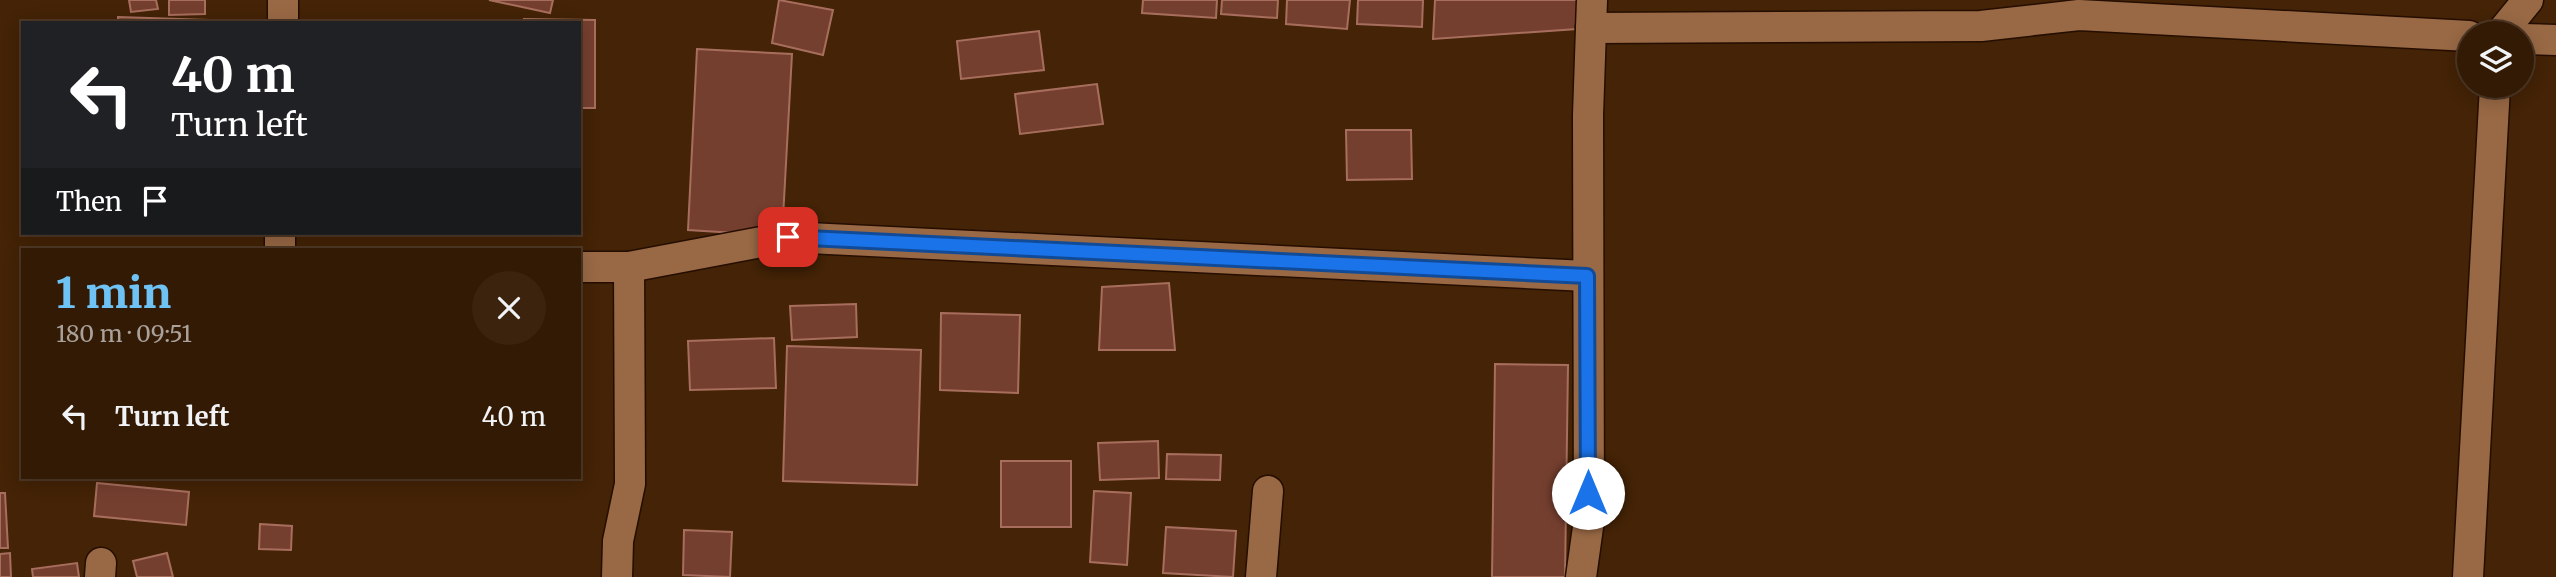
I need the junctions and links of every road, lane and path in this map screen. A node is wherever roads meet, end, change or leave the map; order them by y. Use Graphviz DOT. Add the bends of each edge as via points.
graph roads {
  1 [pos="284,0"];
  2 [pos="2528,0"];
  3 [pos="1592,14"];
  4 [pos="283,21"];
  5 [pos="2511,21"];
  6 [pos="2457,35"];
  7 [pos="2534,39"];
  8 [pos="2556,40"];
  9 [pos="2495,98"];
  10 [pos="581,267"];
  11 [pos="629,267"];
  12 [pos="1587,276"];
  13 [pos="1268,492"];
  14 [pos="617,577"];
  15 [pos="1261,577"];
  16 [pos="1581,577"];
  17 [pos="2468,577"];
  1 -- 4 [label="street"];
  2 -- 5 [label="street"];
  3 -- 6 [label="street" via="1981,26 2079,15"];
  3 -- 12 [label="street"];
  7 -- 8 [label="street"];
  9 -- 17 [label="street"];
  10 -- 11 [label="street"];
  11 -- 12 [label="street" via="788,237"];
  11 -- 14 [label="street" via="630,484 618,541"];
  12 -- 16 [label="street" via="1588,520"];
  13 -- 15 [label="street"];
}
